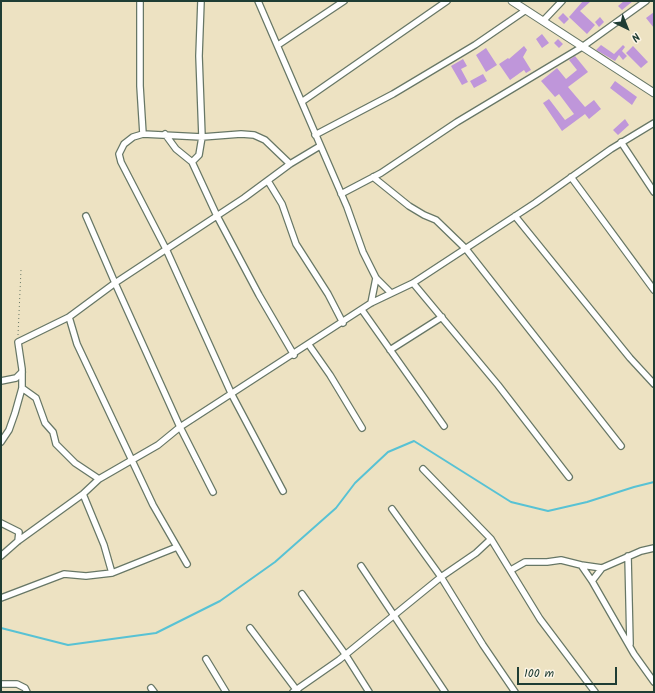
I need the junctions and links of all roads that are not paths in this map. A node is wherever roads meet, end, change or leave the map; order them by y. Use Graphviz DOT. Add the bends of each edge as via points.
graph roads {
  1 [pos="140,1"];
  2 [pos="201,1"];
  3 [pos="258,1"];
  4 [pos="344,1"];
  5 [pos="447,1"];
  6 [pos="512,1"];
  7 [pos="562,1"];
  8 [pos="646,1"];
  9 [pos="526,10"];
  10 [pos="543,21"];
  11 [pos="278,45"];
  12 [pos="582,46"];
  13 [pos="654,93"];
  14 [pos="303,101"];
  15 [pos="654,123"];
  16 [pos="143,134"];
  17 [pos="165,134"];
  18 [pos="315,135"];
  19 [pos="202,137"];
  20 [pos="621,142"];
  21 [pos="320,146"];
  22 [pos="192,162"];
  23 [pos="290,164"];
  24 [pos="373,177"];
  25 [pos="571,177"];
  26 [pos="268,180"];
  27 [pos="654,192"];
  28 [pos="341,194"];
  29 [pos="86,216"];
  30 [pos="217,216"];
  31 [pos="515,216"];
  32 [pos="166,249"];
  33 [pos="466,249"];
  34 [pos="376,278"];
  35 [pos="114,283"];
  36 [pos="413,283"];
  37 [pos="654,290"];
  38 [pos="392,293"];
  39 [pos="371,303"];
  40 [pos="362,310"];
  41 [pos="69,317"];
  42 [pos="442,317"];
  43 [pos="343,323"];
  44 [pos="309,344"];
  45 [pos="390,350"];
  46 [pos="294,355"];
  47 [pos="22,372"];
  48 [pos="1,382"];
  49 [pos="654,384"];
  50 [pos="22,388"];
  51 [pos="232,395"];
  52 [pos="444,426"];
  53 [pos="180,428"];
  54 [pos="362,428"];
  55 [pos="1,442"];
  56 [pos="621,446"];
  57 [pos="132,460"];
  58 [pos="423,469"];
  59 [pos="569,477"];
  60 [pos="99,479"];
  61 [pos="283,490"];
  62 [pos="213,492"];
  63 [pos="83,494"];
  64 [pos="392,509"];
  65 [pos="1,523"];
  66 [pos="491,539"];
  67 [pos="18,541"];
  68 [pos="177,547"];
  69 [pos="654,548"];
  70 [pos="1,556"];
  71 [pos="628,556"];
  72 [pos="187,564"];
  73 [pos="580,565"];
  74 [pos="361,566"];
  75 [pos="602,568"];
  76 [pos="511,570"];
  77 [pos="112,574"];
  78 [pos="441,577"];
  79 [pos="592,581"];
  80 [pos="302,594"];
  81 [pos="1,598"];
  82 [pos="393,616"];
  83 [pos="250,628"];
  84 [pos="630,646"];
  85 [pos="345,654"];
  86 [pos="206,659"];
  87 [pos="654,682"];
  88 [pos="1,684"];
  89 [pos="296,691"];
  90 [pos="27,692"];
  91 [pos="226,692"];
  92 [pos="369,692"];
  93 [pos="445,692"];
  94 [pos="515,692"];
  95 [pos="595,692"];
  1 -- 16 [label="street"];
  2 -- 19 [label="street" via="198,56"];
  3 -- 11 [label="street"];
  4 -- 11 [label="street"];
  5 -- 14 [label="street"];
  6 -- 9 [label="street"];
  7 -- 10 [label="street"];
  8 -- 12 [label="street"];
  9 -- 10 [label="street"];
  9 -- 18 [label="street" via="475,45 393,94"];
  10 -- 12 [label="street"];
  11 -- 14 [label="street"];
  12 -- 13 [label="street"];
  12 -- 24 [label="street"];
  14 -- 18 [label="street"];
  15 -- 20 [label="street"];
  16 -- 17 [label="street"];
  16 -- 32 [label="street" via="133,137 124,144 119,154"];
  17 -- 19 [label="street"];
  17 -- 22 [label="street" via="176,149"];
  18 -- 21 [label="street"];
  19 -- 22 [label="street" via="199,155"];
  19 -- 23 [label="street" via="254,135 265,140"];
  20 -- 25 [label="street"];
  20 -- 27 [label="street"];
  21 -- 23 [label="street"];
  21 -- 28 [label="street"];
  22 -- 30 [label="street"];
  23 -- 26 [label="street"];
  24 -- 28 [label="street"];
  24 -- 33 [label="street" via="409,206 436,220"];
  25 -- 31 [label="street"];
  25 -- 37 [label="street"];
  26 -- 30 [label="street"];
  26 -- 43 [label="street" via="282,204 296,244"];
  28 -- 34 [label="street"];
  29 -- 35 [label="street"];
  30 -- 32 [label="street"];
  30 -- 46 [label="street"];
  31 -- 33 [label="street"];
  31 -- 49 [label="street"];
  32 -- 35 [label="street"];
  32 -- 51 [label="street"];
  33 -- 36 [label="street"];
  33 -- 56 [label="street"];
  34 -- 38 [label="street"];
  34 -- 39 [label="street"];
  35 -- 41 [label="street"];
  35 -- 53 [label="street"];
  36 -- 38 [label="street"];
  36 -- 42 [label="street"];
  38 -- 39 [label="street"];
  39 -- 40 [label="street"];
  40 -- 43 [label="street"];
  40 -- 45 [label="street"];
  41 -- 47 [label="street" via="18,342"];
  41 -- 57 [label="street" via="77,344"];
  42 -- 45 [label="street"];
  42 -- 59 [label="street"];
  43 -- 44 [label="street"];
  44 -- 46 [label="street"];
  44 -- 54 [label="street"];
  45 -- 52 [label="street"];
  46 -- 51 [label="street"];
  47 -- 48 [label="street" via="16,378"];
  47 -- 50 [label="street"];
  50 -- 55 [label="street" via="18,408"];
  50 -- 60 [label="street" via="36,398 45,423 53,432 56,444 74,463"];
  51 -- 53 [label="street"];
  51 -- 61 [label="street"];
  53 -- 57 [label="street"];
  53 -- 62 [label="street"];
  57 -- 60 [label="street"];
  57 -- 68 [label="street" via="153,505"];
  58 -- 66 [label="street"];
  60 -- 63 [label="street"];
  63 -- 67 [label="street"];
  63 -- 77 [label="street" via="104,546"];
  64 -- 78 [label="street"];
  65 -- 67 [label="street" via="19,532"];
  66 -- 76 [label="street"];
  66 -- 78 [label="street" via="476,553"];
  67 -- 70 [label="street"];
  68 -- 72 [label="street"];
  68 -- 77 [label="street"];
  69 -- 71 [label="street"];
  71 -- 75 [label="street"];
  71 -- 84 [label="street"];
  73 -- 75 [label="street"];
  73 -- 76 [label="street" via="561,560 525,562"];
  73 -- 79 [label="street"];
  74 -- 82 [label="street"];
  75 -- 79 [label="street"];
  76 -- 95 [label="street" via="540,619"];
  77 -- 81 [label="street" via="64,574"];
  78 -- 82 [label="street"];
  78 -- 94 [label="street"];
  79 -- 84 [label="street"];
  80 -- 85 [label="street"];
  82 -- 85 [label="street"];
  82 -- 93 [label="street"];
  83 -- 89 [label="street"];
  84 -- 87 [label="street"];
  85 -- 89 [label="street"];
  85 -- 92 [label="street"];
  86 -- 91 [label="street"];
  88 -- 90 [label="street" via="17,684"];
}
